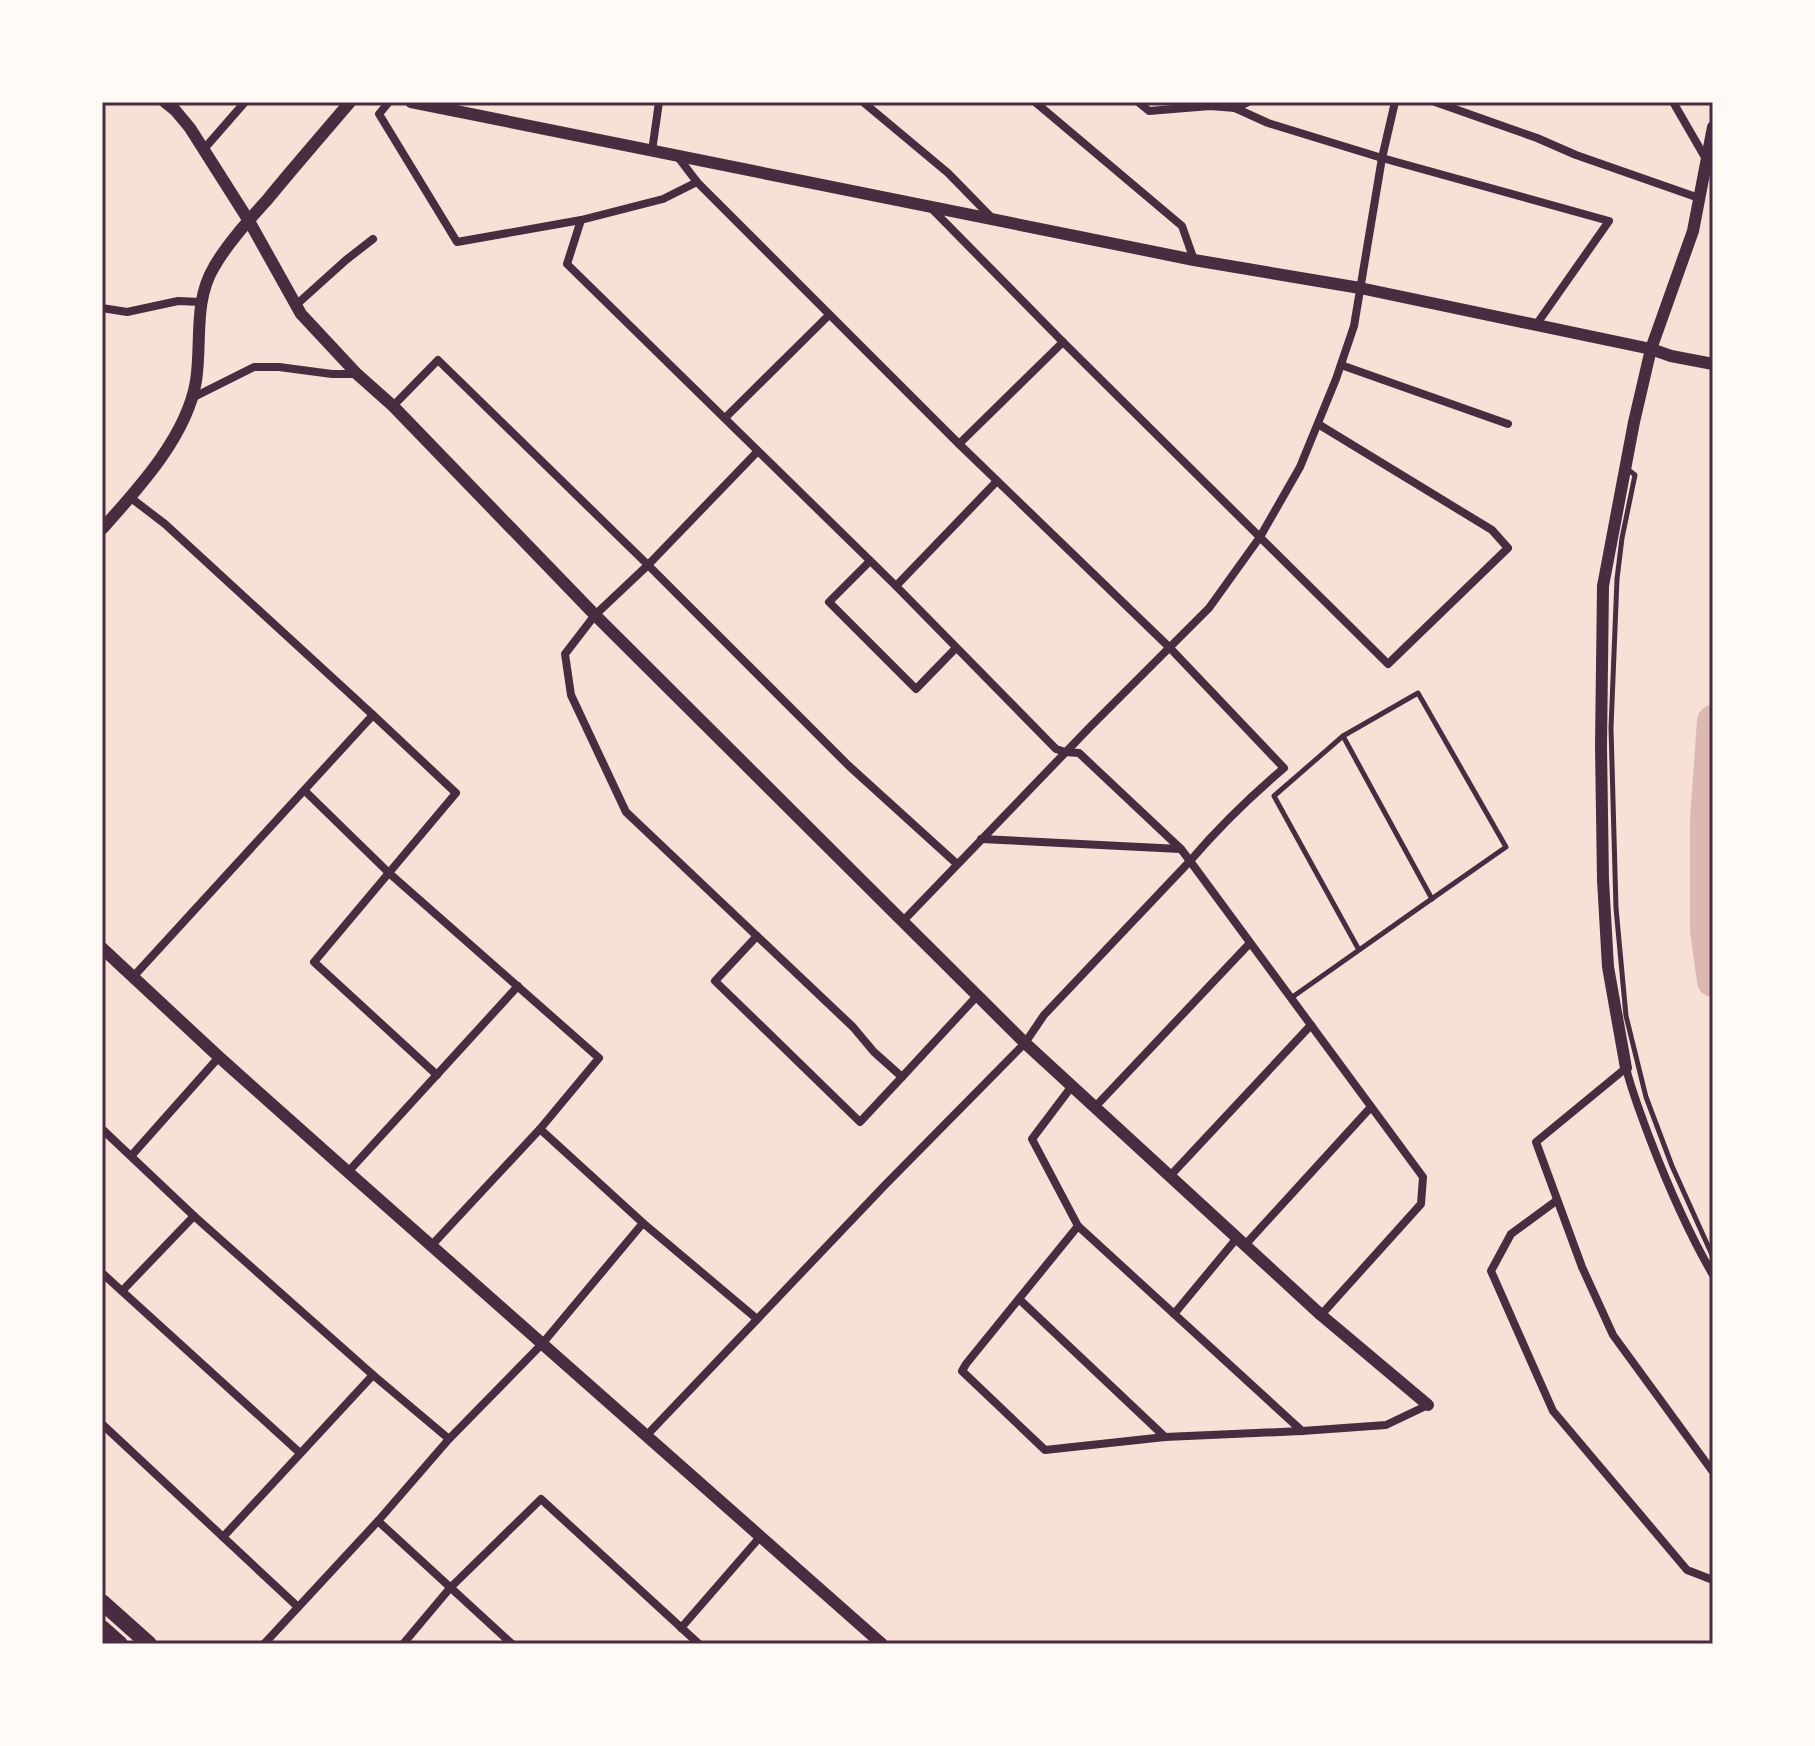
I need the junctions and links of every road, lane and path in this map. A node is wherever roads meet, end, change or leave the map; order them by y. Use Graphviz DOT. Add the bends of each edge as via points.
graph roads {
  1 [pos="165,102"];
  2 [pos="245,102"];
  3 [pos="350,102"];
  4 [pos="389,102"];
  5 [pos="411,102"];
  6 [pos="659,102"];
  7 [pos="863,102"];
  8 [pos="1035,102"];
  9 [pos="1138,102"];
  10 [pos="1248,102"];
  11 [pos="1395,102"];
  12 [pos="1435,102"];
  13 [pos="1673,102"];
  14 [pos="1235,108"];
  15 [pos="1713,127"];
  16 [pos="204,149"];
  17 [pos="652,151"];
  18 [pos="678,156"];
  19 [pos="1382,158"];
  20 [pos="1707,160"];
  21 [pos="697,182"];
  22 [pos="1699,198"];
  23 [pos="930,207"];
  24 [pos="581,220"];
  25 [pos="994,220"];
  26 [pos="249,221"];
  27 [pos="373,239"];
  28 [pos="1194,260"];
  29 [pos="1360,288"];
  30 [pos="201,302"];
  31 [pos="296,305"];
  32 [pos="102,308"];
  33 [pos="829,315"];
  34 [pos="1536,325"];
  35 [pos="1063,342"];
  36 [pos="1651,349"];
  37 [pos="1713,364"];
  38 [pos="1341,365"];
  39 [pos="357,374"];
  40 [pos="191,399"];
  41 [pos="393,406"];
  42 [pos="725,418"];
  43 [pos="1318,424"];
  44 [pos="1508,424"];
  45 [pos="959,444"];
  46 [pos="757,452"];
  47 [pos="1626,468"];
  48 [pos="997,481"];
  49 [pos="131,498"];
  50 [pos="102,529"];
  51 [pos="1260,537"];
  52 [pos="870,561"];
  53 [pos="648,565"];
  54 [pos="896,586"];
  55 [pos="595,615"];
  56 [pos="1169,647"];
  57 [pos="956,648"];
  58 [pos="373,715"];
  59 [pos="1343,736"];
  60 [pos="1065,752"];
  61 [pos="1277,774"];
  62 [pos="1289,783"];
  63 [pos="305,791"];
  64 [pos="981,839"];
  65 [pos="1181,849"];
  66 [pos="1190,861"];
  67 [pos="957,864"];
  68 [pos="389,873"];
  69 [pos="1432,899"];
  70 [pos="903,921"];
  71 [pos="757,936"];
  72 [pos="1250,943"];
  73 [pos="102,948"];
  74 [pos="1359,950"];
  75 [pos="133,977"];
  76 [pos="518,986"];
  77 [pos="977,996"];
  78 [pos="1291,998"];
  79 [pos="1311,1025"];
  80 [pos="1025,1043"];
  81 [pos="219,1057"];
  82 [pos="1626,1068"];
  83 [pos="437,1075"];
  84 [pos="902,1077"];
  85 [pos="1072,1086"];
  86 [pos="1095,1107"];
  87 [pos="1371,1107"];
  88 [pos="102,1129"];
  89 [pos="540,1129"];
  90 [pos="132,1155"];
  91 [pos="348,1172"];
  92 [pos="1170,1176"];
  93 [pos="1556,1201"];
  94 [pos="194,1216"];
  95 [pos="643,1223"];
  96 [pos="1078,1226"];
  97 [pos="1241,1242"];
  98 [pos="431,1246"];
  99 [pos="1713,1257"];
  100 [pos="102,1273"];
  101 [pos="1713,1275"];
  102 [pos="122,1291"];
  103 [pos="1019,1299"];
  104 [pos="1174,1314"];
  105 [pos="1321,1315"];
  106 [pos="757,1319"];
  107 [pos="542,1344"];
  108 [pos="373,1375"];
  109 [pos="1428,1405"];
  110 [pos="102,1424"];
  111 [pos="1302,1431"];
  112 [pos="646,1436"];
  113 [pos="1165,1437"];
  114 [pos="449,1439"];
  115 [pos="300,1453"];
  116 [pos="1713,1472"];
  117 [pos="378,1521"];
  118 [pos="223,1537"];
  119 [pos="760,1537"];
  120 [pos="1713,1580"];
  121 [pos="450,1588"];
  122 [pos="102,1602"];
  123 [pos="298,1607"];
  124 [pos="102,1628"];
  125 [pos="681,1628"];
  126 [pos="120,1644"];
  127 [pos="149,1644"];
  128 [pos="264,1644"];
  129 [pos="403,1644"];
  130 [pos="512,1644"];
  131 [pos="699,1644"];
  132 [pos="882,1644"];
  1 -- 16 [label="street"];
  2 -- 16 [label="street"];
  3 -- 26 [label="street"];
  4 -- 24 [label="street" via="379,114 457,242"];
  5 -- 17 [label="street"];
  6 -- 17 [label="street"];
  7 -- 25 [label="street" via="948,173"];
  8 -- 28 [label="street" via="1182,226"];
  9 -- 14 [label="street" via="1149,111"];
  10 -- 14 [label="street"];
  11 -- 19 [label="street"];
  12 -- 22 [label="street"];
  13 -- 20 [label="street"];
  14 -- 19 [label="street"];
  15 -- 20 [label="street"];
  16 -- 26 [label="street"];
  17 -- 18 [label="street"];
  18 -- 21 [label="street"];
  18 -- 23 [label="street"];
  19 -- 29 [label="street"];
  19 -- 34 [label="street" via="1609,221"];
  20 -- 22 [label="street"];
  21 -- 24 [label="street" via="663,199"];
  21 -- 33 [label="street"];
  22 -- 36 [label="street" via="1693,231"];
  23 -- 25 [label="street"];
  23 -- 35 [label="street"];
  24 -- 42 [label="street" via="567,264"];
  25 -- 28 [label="street"];
  26 -- 30 [label="street" via="213,268"];
  26 -- 31 [label="street"];
  27 -- 31 [label="street"];
  28 -- 29 [label="street"];
  29 -- 34 [label="street"];
  29 -- 38 [label="street"];
  30 -- 32 [label="street" via="178,301 127,312"];
  30 -- 40 [label="street"];
  31 -- 39 [label="street"];
  33 -- 42 [label="street"];
  33 -- 45 [label="street"];
  34 -- 36 [label="street"];
  35 -- 45 [label="street"];
  35 -- 51 [label="street"];
  36 -- 37 [label="street"];
  36 -- 47 [label="street"];
  38 -- 43 [label="street"];
  38 -- 44 [label="street"];
  39 -- 40 [label="street" via="254,367"];
  39 -- 41 [label="street"];
  40 -- 49 [label="street" via="161,460"];
  41 -- 53 [label="street" via="438,360"];
  41 -- 55 [label="street"];
  42 -- 46 [label="street"];
  43 -- 51 [label="street"];
  43 -- 51 [label="street" via="1492,530 1508,548 1388,664"];
  45 -- 48 [label="street"];
  46 -- 52 [label="street"];
  46 -- 53 [label="street"];
  47 -- 82 [label="street" via="1603,586 1601,746 1608,967"];
  47 -- 99 [label="lane" via="1635,475 1617,579 1611,728 1616,908 1626,1016 1646,1097"];
  48 -- 54 [label="street"];
  48 -- 56 [label="street"];
  49 -- 50 [label="street"];
  49 -- 58 [label="street"];
  51 -- 56 [label="street" via="1209,608"];
  52 -- 54 [label="street"];
  52 -- 57 [label="street" via="829,602 916,689"];
  53 -- 55 [label="street"];
  53 -- 67 [label="street" via="849,766"];
  54 -- 57 [label="street"];
  55 -- 70 [label="street"];
  55 -- 71 [label="street" via="565,654 571,695 626,812"];
  56 -- 60 [label="street"];
  56 -- 61 [label="street" via="1284,768"];
  57 -- 60 [label="street" via="1056,749"];
  58 -- 63 [label="street"];
  58 -- 68 [label="street" via="456,793"];
  59 -- 62 [label="lane"];
  59 -- 69 [label="lane"];
  59 -- 69 [label="lane" via="1418,693 1506,847"];
  60 -- 64 [label="street"];
  60 -- 65 [label="street" via="1079,753"];
  61 -- 62 [label="lane"];
  61 -- 66 [label="street"];
  62 -- 74 [label="lane" via="1274,796"];
  63 -- 68 [label="street"];
  63 -- 75 [label="street"];
  64 -- 65 [label="street"];
  64 -- 67 [label="street"];
  65 -- 66 [label="street"];
  66 -- 72 [label="street"];
  66 -- 80 [label="street" via="1044,1015"];
  67 -- 70 [label="street"];
  68 -- 76 [label="street"];
  68 -- 83 [label="street" via="314,962"];
  69 -- 74 [label="lane"];
  70 -- 77 [label="street"];
  71 -- 84 [label="street"];
  71 -- 84 [label="street" via="715,981 860,1122"];
  72 -- 78 [label="street"];
  72 -- 86 [label="street"];
  73 -- 75 [label="street"];
  74 -- 78 [label="lane"];
  75 -- 81 [label="street"];
  76 -- 83 [label="street"];
  76 -- 89 [label="street" via="599,1058"];
  77 -- 80 [label="street"];
  77 -- 84 [label="street"];
  78 -- 79 [label="street"];
  79 -- 87 [label="street"];
  79 -- 92 [label="street"];
  80 -- 85 [label="street"];
  80 -- 106 [label="street"];
  81 -- 90 [label="street"];
  81 -- 91 [label="street"];
  82 -- 93 [label="street" via="1536,1142"];
  82 -- 101 [label="street" via="1660,1165"];
  83 -- 91 [label="street"];
  85 -- 86 [label="street"];
  85 -- 96 [label="street" via="1032,1139"];
  86 -- 92 [label="street"];
  87 -- 97 [label="street"];
  87 -- 105 [label="street" via="1423,1177 1421,1204"];
  88 -- 90 [label="street"];
  89 -- 95 [label="street"];
  89 -- 98 [label="street"];
  90 -- 94 [label="street"];
  91 -- 98 [label="street"];
  92 -- 97 [label="street"];
  93 -- 116 [label="street" via="1613,1335"];
  93 -- 120 [label="street" via="1511,1234 1491,1271 1553,1411 1687,1570"];
  94 -- 102 [label="street"];
  94 -- 108 [label="street"];
  95 -- 106 [label="street"];
  95 -- 107 [label="street"];
  96 -- 103 [label="street"];
  96 -- 104 [label="street"];
  97 -- 104 [label="street"];
  97 -- 105 [label="street"];
  98 -- 107 [label="street"];
  100 -- 102 [label="street"];
  102 -- 115 [label="street"];
  103 -- 113 [label="street"];
  103 -- 113 [label="street" via="962,1371 1045,1450"];
  104 -- 111 [label="street"];
  105 -- 109 [label="street"];
  106 -- 112 [label="street"];
  107 -- 112 [label="street"];
  107 -- 114 [label="street"];
  108 -- 114 [label="street"];
  108 -- 115 [label="street"];
  109 -- 111 [label="street" via="1386,1425"];
  110 -- 118 [label="street"];
  111 -- 113 [label="street"];
  112 -- 119 [label="street"];
  114 -- 117 [label="street"];
  115 -- 118 [label="street"];
  117 -- 121 [label="street"];
  117 -- 123 [label="street"];
  118 -- 123 [label="street"];
  119 -- 125 [label="street"];
  119 -- 132 [label="street"];
  121 -- 125 [label="street" via="541,1499"];
  121 -- 129 [label="street"];
  121 -- 130 [label="street"];
  122 -- 127 [label="highway"];
  123 -- 128 [label="street"];
  124 -- 126 [label="highway"];
  125 -- 131 [label="street"];
}
